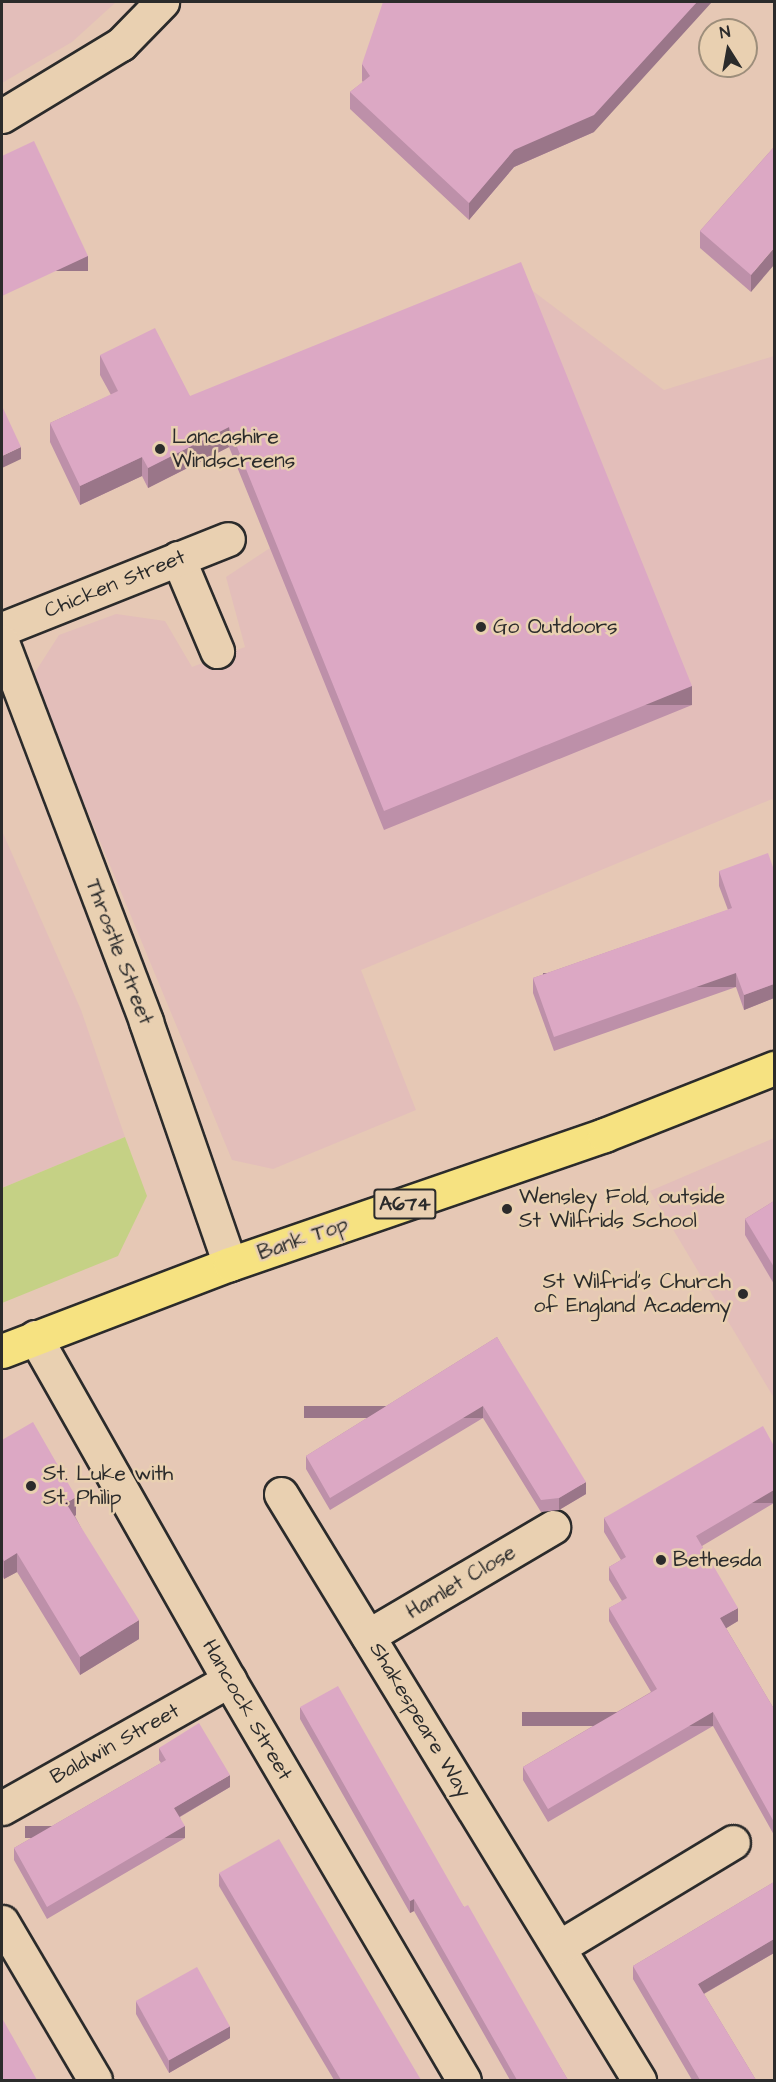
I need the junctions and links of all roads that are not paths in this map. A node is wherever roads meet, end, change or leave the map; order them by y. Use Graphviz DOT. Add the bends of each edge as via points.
graph roads {
  1 [pos="162,2"];
  2 [pos="2,116"];
  3 [pos="228,539"];
  4 [pos="178,558"];
  5 [pos="2,629"];
  6 [pos="2,642"];
  7 [pos="217,651"];
  8 [pos="774,1068"];
  9 [pos="230,1264"];
  10 [pos="35,1337"];
  11 [pos="2,1351"];
  12 [pos="282,1494"];
  13 [pos="553,1527"];
  14 [pos="368,1636"];
  15 [pos="229,1680"];
  16 [pos="2,1808"];
  17 [pos="733,1842"];
  18 [pos="2,1922"];
  19 [pos="559,1947"];
  20 [pos="95,2080"];
  21 [pos="464,2080"];
  22 [pos="639,2080"];
  1 -- 2 [label="street" via="121,44"];
  3 -- 4 [label="street, Chicken Street"];
  4 -- 5 [label="street, Chicken Street"];
  4 -- 7 [label="street"];
  6 -- 9 [label="street, Throstle Street" via="146,1022"];
  8 -- 9 [label="main road, Bank Top / A674" via="604,1135"];
  9 -- 10 [label="main road, Bank Top / A674"];
  10 -- 11 [label="main road, Bank Top / A674"];
  10 -- 15 [label="street, Hancock Street"];
  12 -- 14 [label="street, Shakespeare Way"];
  13 -- 14 [label="street, Hamlet Close"];
  14 -- 19 [label="street, Shakespeare Way"];
  15 -- 16 [label="street, Baldwin Street"];
  15 -- 21 [label="street, Hancock Street"];
  17 -- 19 [label="street"];
  18 -- 20 [label="street"];
  19 -- 22 [label="street, Shakespeare Way"];
}
